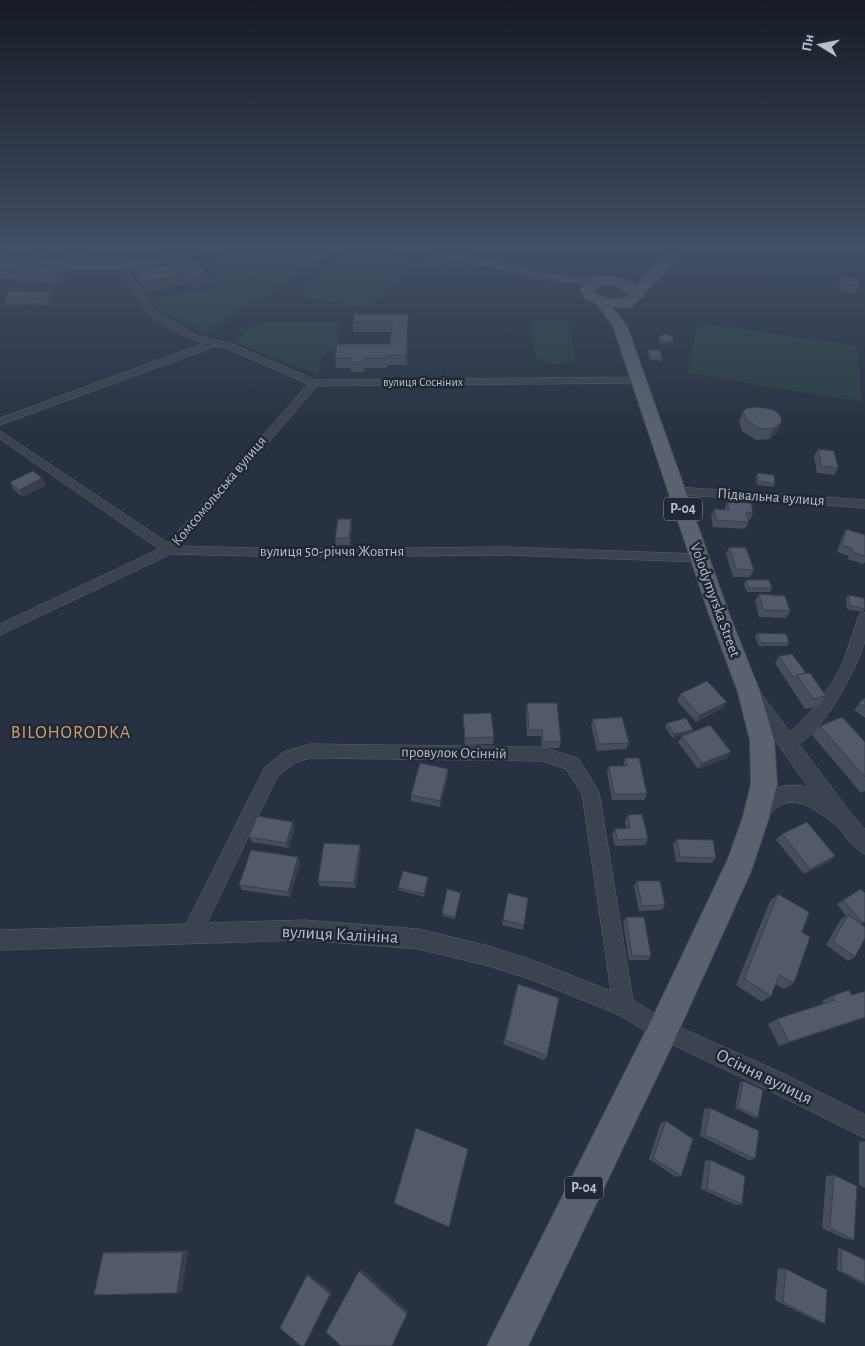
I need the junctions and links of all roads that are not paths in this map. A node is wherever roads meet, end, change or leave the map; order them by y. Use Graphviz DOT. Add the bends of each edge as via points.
graph roads {
  1 [pos="151,311"];
  2 [pos="608,311"];
  3 [pos="623,311"];
  4 [pos="620,326"];
  5 [pos="214,343"];
  6 [pos="639,380"];
  7 [pos="314,382"];
  8 [pos="0,422"];
  9 [pos="0,434"];
  10 [pos="677,491"];
  11 [pos="865,504"];
  12 [pos="169,550"];
  13 [pos="700,558"];
  14 [pos="865,618"];
  15 [pos="0,630"];
  16 [pos="749,692"];
  17 [pos="787,743"];
  18 [pos="756,817"];
  19 [pos="846,823"];
  20 [pos="865,844"];
  21 [pos="191,935"];
  22 [pos="0,940"];
  23 [pos="624,1006"];
  24 [pos="663,1030"];
  25 [pos="865,1126"];
  26 [pos="507,1346"];
  1 -- 5 [label="street, вулиця Сосніних" via="195,338"];
  2 -- 4 [label="main road, Volodymyrska Street / Р-04"];
  3 -- 4 [label="main road"];
  4 -- 6 [label="main road, Volodymyrska Street / Р-04"];
  5 -- 7 [label="street, вулиця Сосніних" via="229,346"];
  5 -- 8 [label="street"];
  6 -- 7 [label="street, вулиця Сосніних"];
  6 -- 10 [label="main road, Volodymyrska Street / Р-04"];
  7 -- 12 [label="street, Комсомольська вулиця"];
  9 -- 12 [label="street"];
  10 -- 11 [label="street, Підвальна вулиця"];
  10 -- 13 [label="main road, Volodymyrska Street / Р-04"];
  12 -- 13 [label="street, вулиця 50-річчя Жовтня" via="506,551"];
  12 -- 15 [label="street, Комсомольська вулиця"];
  13 -- 16 [label="main road, Volodymyrska Street / Р-04"];
  14 -- 17 [label="street" via="843,678 813,719"];
  16 -- 17 [label="street, Volodymyrska Street"];
  16 -- 18 [label="main road, Р-04" via="762,749 764,784"];
  17 -- 19 [label="street, Volodymyrska Street"];
  18 -- 19 [label="street" via="773,799 787,793 805,795"];
  18 -- 24 [label="main road, Р-04" via="741,862"];
  19 -- 20 [label="street, Volodymyrska Street"];
  21 -- 22 [label="street, вулиця Калініна"];
  21 -- 23 [label="street, вулиця Калініна" via="304,930 418,939 526,968"];
  21 -- 23 [label="street, провулок Осінній" via="271,772 290,757 311,751 541,754 572,764 590,792"];
  23 -- 24 [label="street, вулиця Калініна"];
  24 -- 25 [label="street, Осіння вулиця"];
  24 -- 26 [label="main road, Р-04"];
}
